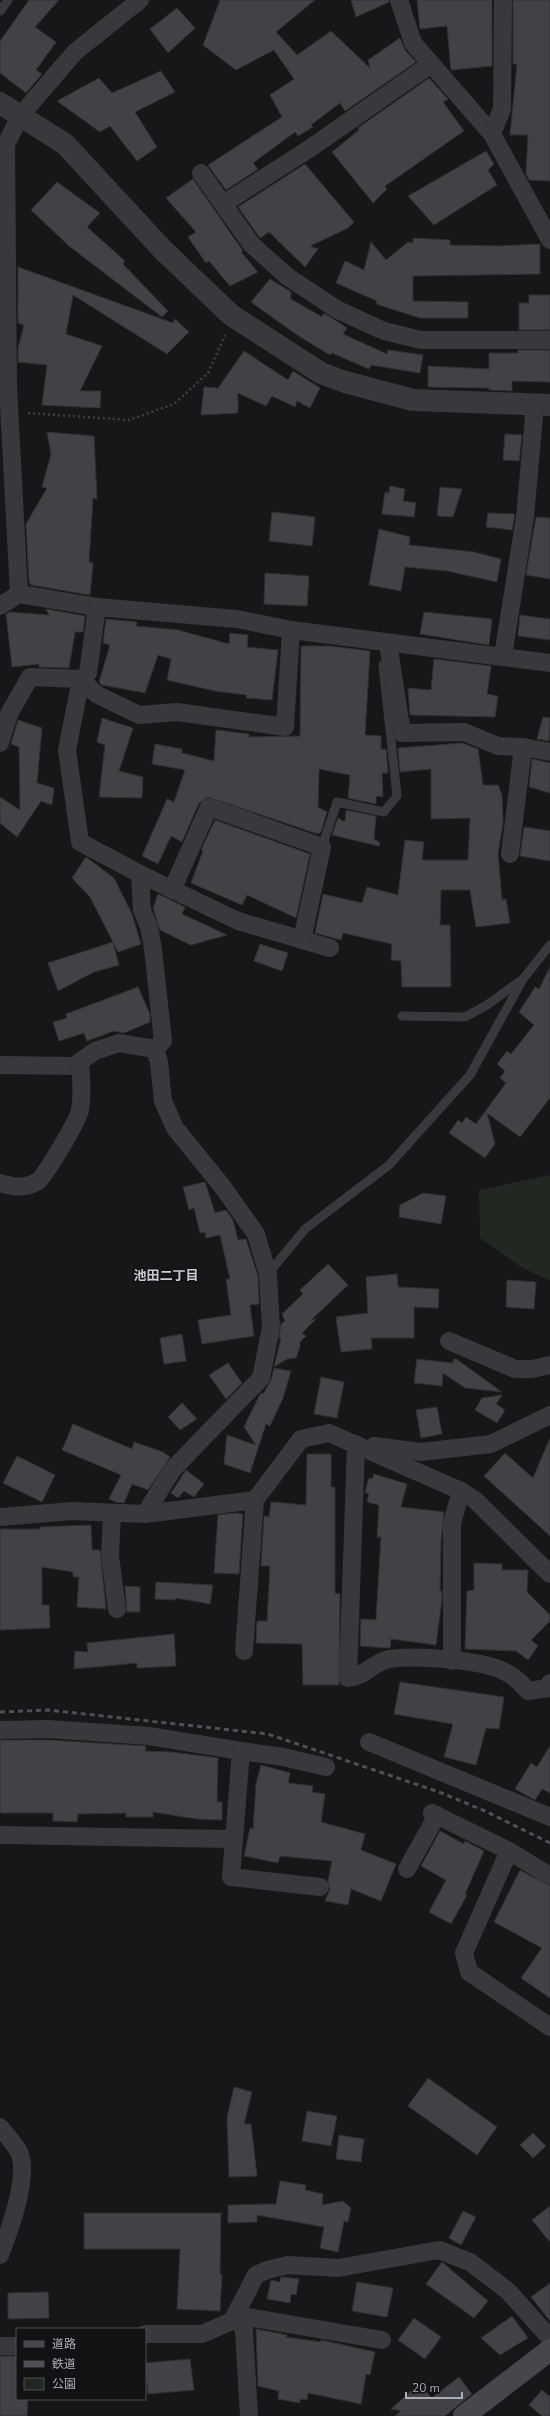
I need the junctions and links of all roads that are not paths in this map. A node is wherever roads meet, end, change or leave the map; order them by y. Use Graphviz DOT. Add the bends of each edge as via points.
graph roads {
  1 [pos="8,0"];
  2 [pos="140,0"];
  3 [pos="399,0"];
  4 [pos="503,0"];
  5 [pos="0,11"];
  6 [pos="431,64"];
  7 [pos="0,103"];
  8 [pos="21,115"];
  9 [pos="492,134"];
  10 [pos="201,173"];
  11 [pos="223,204"];
  12 [pos="550,240"];
  13 [pos="550,340"];
  14 [pos="542,405"];
  15 [pos="19,594"];
  16 [pos="0,606"];
  17 [pos="97,607"];
  18 [pos="291,630"];
  19 [pos="384,642"];
  20 [pos="503,656"];
  21 [pos="550,663"];
  22 [pos="81,679"];
  23 [pos="0,743"];
  24 [pos="522,747"];
  25 [pos="550,752"];
  26 [pos="322,847"];
  27 [pos="510,854"];
  28 [pos="140,874"];
  29 [pos="172,890"];
  30 [pos="302,940"];
  31 [pos="550,945"];
  32 [pos="330,948"];
  33 [pos="523,979"];
  34 [pos="402,1016"];
  35 [pos="155,1049"];
  36 [pos="80,1062"];
  37 [pos="0,1065"];
  38 [pos="0,1183"];
  39 [pos="268,1274"];
  40 [pos="449,1341"];
  41 [pos="550,1365"];
  42 [pos="550,1415"];
  43 [pos="356,1444"];
  44 [pos="461,1491"];
  45 [pos="255,1500"];
  46 [pos="112,1513"];
  47 [pos="145,1514"];
  48 [pos="0,1517"];
  49 [pos="550,1574"];
  50 [pos="117,1609"];
  51 [pos="244,1651"];
  52 [pos="452,1661"];
  53 [pos="550,1683"];
  54 [pos="0,1730"];
  55 [pos="369,1742"];
  56 [pos="241,1751"];
  57 [pos="326,1767"];
  58 [pos="550,1817"];
  59 [pos="0,1835"];
  60 [pos="232,1839"];
  61 [pos="509,1851"];
  62 [pos="407,1869"];
  63 [pos="550,1876"];
  64 [pos="320,1887"];
  65 [pos="550,2027"];
  66 [pos="0,2127"];
  67 [pos="0,2255"];
  68 [pos="236,2315"];
  69 [pos="146,2334"];
  70 [pos="550,2338"];
  71 [pos="382,2340"];
  72 [pos="0,2346"];
  73 [pos="16,2346"];
  74 [pos="550,2350"];
  75 [pos="249,2416"];
  76 [pos="464,2416"];
  1 -- 5 [label="lane"];
  2 -- 8 [label="street" via="75,52"];
  3 -- 6 [label="street" via="413,43"];
  4 -- 9 [label="street" via="502,109"];
  6 -- 9 [label="street"];
  6 -- 11 [label="street" via="309,149"];
  7 -- 8 [label="street"];
  8 -- 14 [label="street" via="65,144 162,249 231,314 321,373 413,400"];
  8 -- 15 [label="street" via="6,144 10,412"];
  9 -- 12 [label="street"];
  10 -- 11 [label="street"];
  11 -- 13 [label="street" via="252,245 288,277 338,310 384,331 421,340"];
  14 -- 20 [label="street"];
  15 -- 16 [label="street"];
  15 -- 17 [label="street"];
  17 -- 18 [label="street" via="237,619"];
  17 -- 22 [label="street" via="88,673"];
  18 -- 19 [label="street"];
  18 -- 22 [label="street" via="285,727 177,712 139,715 96,694"];
  19 -- 20 [label="street"];
  19 -- 24 [label="street" via="402,733 464,732 498,746"];
  19 -- 26 [label="lane" via="397,796 384,812 337,802"];
  20 -- 21 [label="street"];
  22 -- 23 [label="street" via="30,677 9,714"];
  22 -- 28 [label="street" via="67,750 80,842"];
  24 -- 25 [label="street"];
  24 -- 27 [label="street"];
  26 -- 29 [label="street" via="209,807"];
  26 -- 30 [label="street"];
  28 -- 29 [label="street"];
  28 -- 35 [label="street" via="142,910 153,948 163,1041"];
  29 -- 30 [label="street" via="238,921"];
  30 -- 32 [label="street"];
  31 -- 33 [label="lane"];
  33 -- 34 [label="lane" via="487,1006 465,1017"];
  33 -- 39 [label="lane" via="470,1075 389,1165 305,1229"];
  35 -- 36 [label="street" via="119,1044 95,1051"];
  35 -- 39 [label="street" via="160,1062 163,1101 175,1128 222,1186 256,1234"];
  36 -- 37 [label="street" via="74,1066"];
  36 -- 38 [label="street" via="80,1112 59,1151 38,1181 18,1188"];
  39 -- 47 [label="street" via="271,1327 261,1378 173,1469"];
  40 -- 41 [label="street" via="515,1369"];
  42 -- 43 [label="street" via="491,1444 421,1452"];
  43 -- 44 [label="street"];
  43 -- 45 [label="street" via="329,1433 301,1439"];
  43 -- 52 [label="street" via="348,1678 357,1677 388,1659 424,1657"];
  44 -- 49 [label="street" via="475,1500"];
  44 -- 52 [label="street" via="452,1523"];
  45 -- 47 [label="street"];
  45 -- 51 [label="street"];
  46 -- 47 [label="street"];
  46 -- 48 [label="street" via="72,1511"];
  46 -- 50 [label="street" via="110,1556"];
  52 -- 53 [label="street" via="494,1667 520,1680 528,1691 548,1688"];
  54 -- 56 [label="street" via="48,1728 149,1736"];
  55 -- 58 [label="street"];
  56 -- 57 [label="street"];
  56 -- 60 [label="street"];
  59 -- 60 [label="street"];
  60 -- 64 [label="street" via="231,1877"];
  61 -- 62 [label="street" via="434,1814"];
  61 -- 63 [label="street"];
  61 -- 65 [label="street" via="464,1953 468,1972"];
  66 -- 67 [label="street" via="19,2153 22,2179 11,2227"];
  68 -- 69 [label="street" via="232,2321 202,2334"];
  68 -- 70 [label="street" via="256,2275 267,2270 288,2264 338,2268 439,2250 470,2262 508,2291"];
  68 -- 71 [label="street"];
  68 -- 75 [label="street" via="244,2330"];
  72 -- 73 [label="street"];
  74 -- 76 [label="main road"];
}
